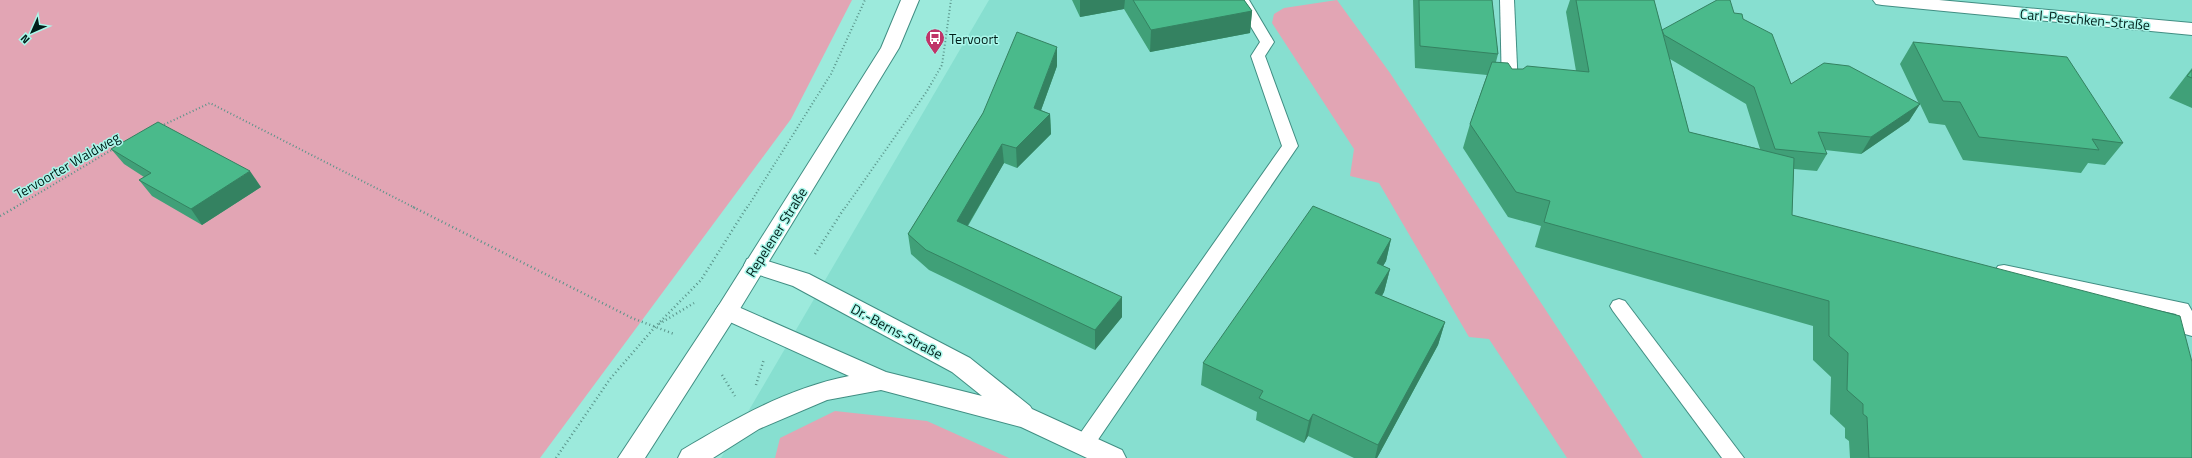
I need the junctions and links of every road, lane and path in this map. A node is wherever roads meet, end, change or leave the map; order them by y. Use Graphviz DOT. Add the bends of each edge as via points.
graph roads {
  1 [pos="866,0"];
  2 [pos="910,0"];
  3 [pos="951,0"];
  4 [pos="1242,0"];
  5 [pos="1507,0"];
  6 [pos="1882,0"];
  7 [pos="2192,29"];
  8 [pos="1510,88"];
  9 [pos="160,126"];
  10 [pos="117,146"];
  11 [pos="0,216"];
  12 [pos="755,265"];
  13 [pos="1990,268"];
  14 [pos="800,280"];
  15 [pos="1620,306"];
  16 [pos="727,311"];
  17 [pos="655,327"];
  18 [pos="2192,329"];
  19 [pos="772,331"];
  20 [pos="704,345"];
  21 [pos="881,380"];
  22 [pos="1027,418"];
  23 [pos="750,422"];
  24 [pos="1084,444"];
  25 [pos="556,458"];
  26 [pos="631,458"];
  27 [pos="691,458"];
  28 [pos="1114,458"];
  29 [pos="1734,458"];
  1 -- 17 [label="path" via="831,74 701,280"];
  2 -- 12 [label="street, Repelener Straße" via="890,48"];
  3 -- 14 [label="path" via="942,65 927,91 825,236"];
  4 -- 24 [label="lane" via="1267,42 1258,56 1290,146"];
  5 -- 8 [label="lane"];
  6 -- 7 [label="street, Carl-Peschken-Straße"];
  9 -- 17 [label="path" via="210,103 625,315"];
  10 -- 11 [label="path, Tervoorter Waldweg"];
  12 -- 14 [label="street, Dr.-Berns-Straße"];
  12 -- 16 [label="street, Repelener Straße"];
  13 -- 18 [label="lane" via="2182,309"];
  14 -- 22 [label="street, Dr.-Berns-Straße" via="961,365"];
  15 -- 29 [label="lane"];
  16 -- 19 [label="street, Dr.-Berns-Straße"];
  16 -- 20 [label="street, Repelener Straße"];
  17 -- 20 [label="path"];
  17 -- 25 [label="path" via="610,379"];
  19 -- 21 [label="street, Dr.-Berns-Straße"];
  19 -- 23 [label="path" via="755,390"];
  20 -- 23 [label="path"];
  20 -- 26 [label="street, Repelener Straße"];
  21 -- 22 [label="street, Dr.-Berns-Straße"];
  21 -- 23 [label="street, Dr.-Berns-Straße" via="823,391"];
  22 -- 24 [label="street, Dr.-Berns-Straße"];
  23 -- 27 [label="street, Dr.-Berns-Straße"];
  24 -- 28 [label="street, Dr.-Berns-Straße"];
}
